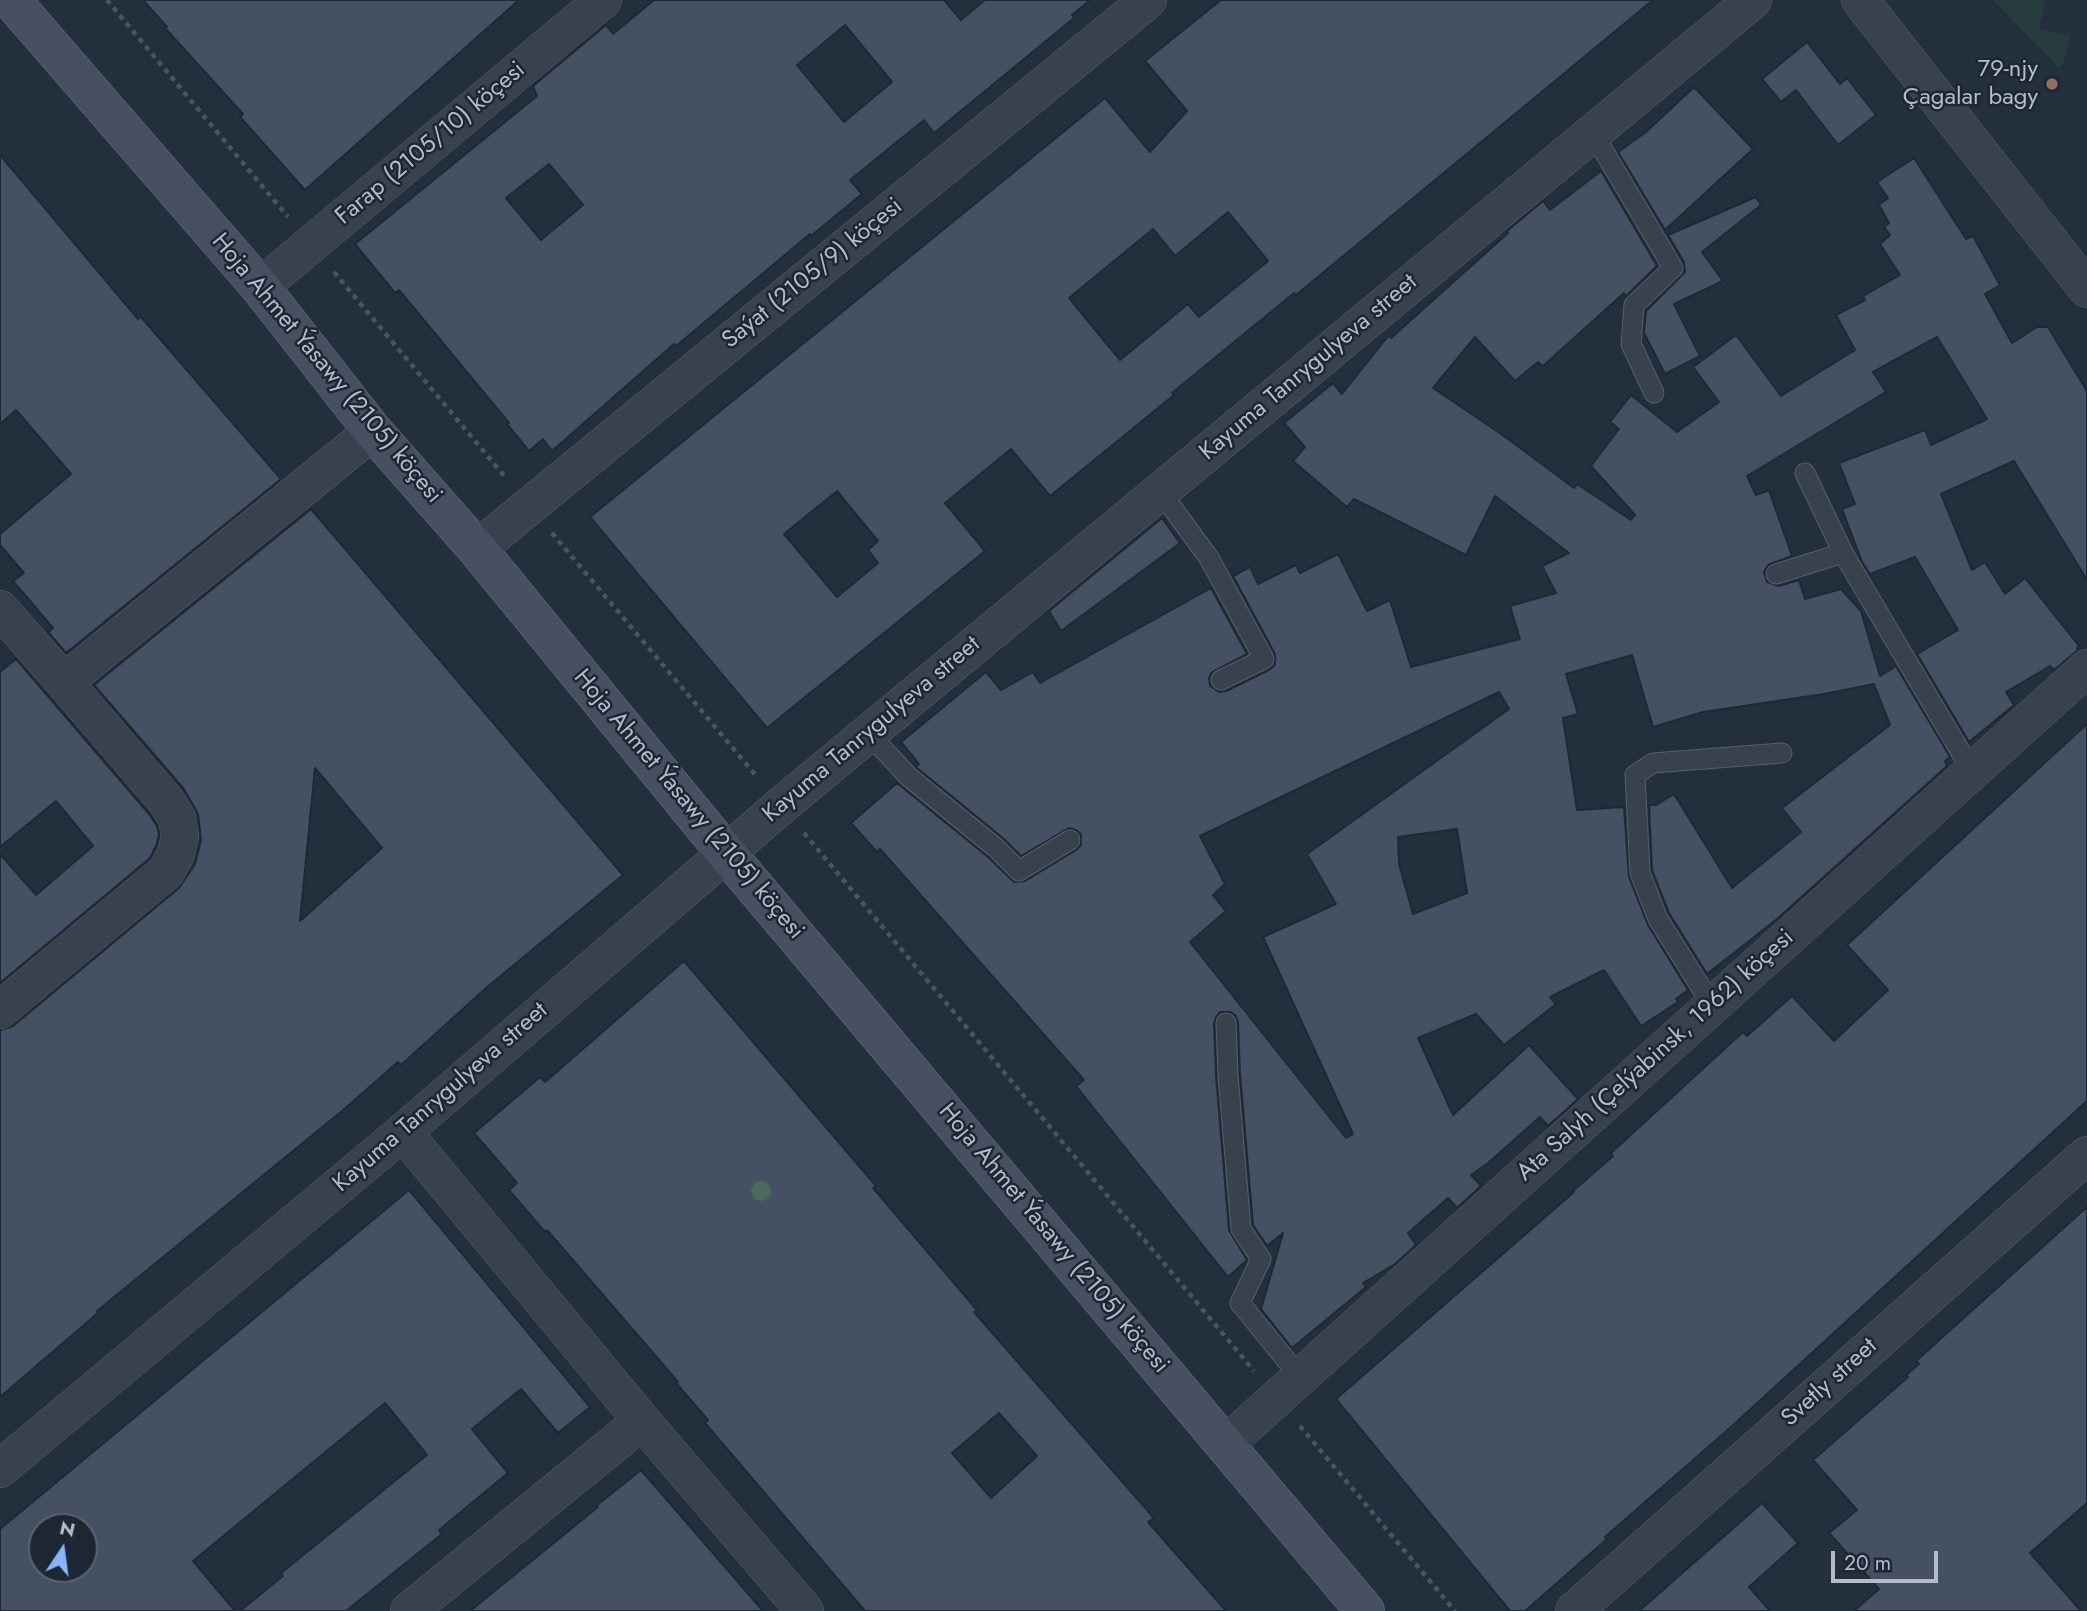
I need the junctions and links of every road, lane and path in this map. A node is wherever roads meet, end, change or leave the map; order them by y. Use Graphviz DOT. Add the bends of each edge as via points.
graph roads {
  1 [pos="11,0"];
  2 [pos="603,0"];
  3 [pos="1148,0"];
  4 [pos="1753,0"];
  5 [pos="1860,0"];
  6 [pos="1592,133"];
  7 [pos="260,287"];
  8 [pos="2087,289"];
  9 [pos="1654,393"];
  10 [pos="373,431"];
  11 [pos="1805,473"];
  12 [pos="1160,491"];
  13 [pos="477,549"];
  14 [pos="1843,553"];
  15 [pos="1776,574"];
  16 [pos="0,609"];
  17 [pos="2087,668"];
  18 [pos="1222,680"];
  19 [pos="65,682"];
  20 [pos="868,733"];
  21 [pos="1782,753"];
  22 [pos="1972,771"];
  23 [pos="1070,840"];
  24 [pos="726,853"];
  25 [pos="1712,1005"];
  26 [pos="0,1010"];
  27 [pos="1226,1023"];
  28 [pos="403,1132"];
  29 [pos="2087,1155"];
  30 [pos="1300,1377"];
  31 [pos="642,1421"];
  32 [pos="1226,1444"];
  33 [pos="0,1469"];
  34 [pos="409,1611"];
  35 [pos="805,1611"];
  36 [pos="1365,1611"];
  37 [pos="1574,1611"];
  1 -- 7 [label="street, Hoja Ahmet Ýasawy (2105) köçesi"];
  2 -- 7 [label="street, Farap (2105/10) köçesi"];
  3 -- 13 [label="street, Saýat (2105/9) köçesi"];
  4 -- 6 [label="street, Kayuma Tanrygulyeva street"];
  5 -- 8 [label="street"];
  6 -- 9 [label="lane" via="1673,268 1634,305 1631,344"];
  6 -- 12 [label="street, Kayuma Tanrygulyeva street"];
  7 -- 10 [label="street, Hoja Ahmet Ýasawy (2105) köçesi"];
  10 -- 13 [label="street, Hoja Ahmet Ýasawy (2105) köçesi"];
  10 -- 19 [label="street"];
  11 -- 14 [label="lane"];
  12 -- 18 [label="lane" via="1209,558 1264,659"];
  12 -- 20 [label="street, Kayuma Tanrygulyeva street"];
  13 -- 24 [label="street, Hoja Ahmet Ýasawy (2105) köçesi"];
  14 -- 15 [label="lane"];
  14 -- 22 [label="lane"];
  16 -- 19 [label="street"];
  17 -- 22 [label="street, Ata Salyh (Çelýabinsk, 1962) köçesi"];
  19 -- 26 [label="street" via="166,801 177,818 180,836 166,872"];
  20 -- 23 [label="lane" via="909,776 1019,871"];
  20 -- 24 [label="street, Kayuma Tanrygulyeva street"];
  21 -- 25 [label="lane" via="1653,763 1635,775 1640,873 1658,919"];
  22 -- 25 [label="street, Ata Salyh (Çelýabinsk, 1962) köçesi"];
  24 -- 28 [label="street, Kayuma Tanrygulyeva street"];
  24 -- 32 [label="street, Hoja Ahmet Ýasawy (2105) köçesi"];
  25 -- 30 [label="street, Ata Salyh (Çelýabinsk, 1962) köçesi"];
  27 -- 30 [label="lane" via="1241,1229 1261,1259 1240,1303"];
  28 -- 31 [label="street"];
  28 -- 33 [label="street, Kayuma Tanrygulyeva street"];
  29 -- 37 [label="street, Svetly street"];
  30 -- 32 [label="street, Ata Salyh (Çelýabinsk, 1962) köçesi"];
  31 -- 34 [label="street"];
  31 -- 35 [label="street"];
  32 -- 36 [label="street, Hoja Ahmet Ýasawy (2105) köçesi"];
}
